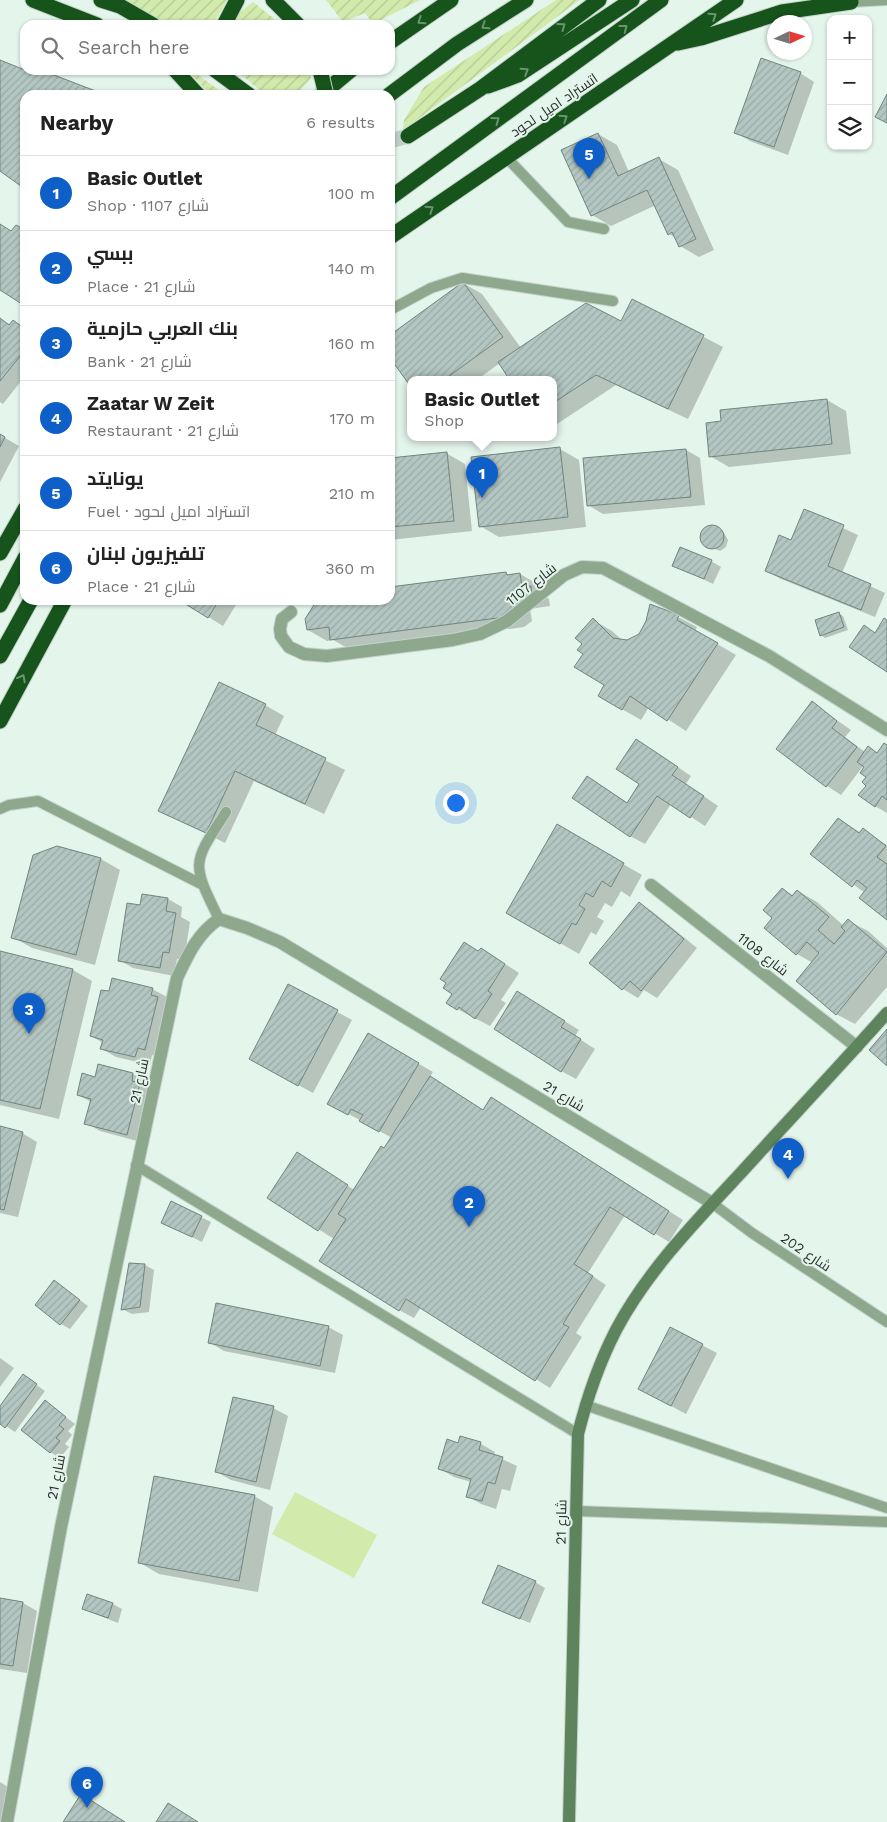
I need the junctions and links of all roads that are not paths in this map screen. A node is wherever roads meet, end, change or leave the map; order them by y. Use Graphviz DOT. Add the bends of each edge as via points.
graph roads {
  1 [pos="33,0"];
  2 [pos="101,0"];
  3 [pos="237,0"];
  4 [pos="273,0"];
  5 [pos="451,0"];
  6 [pos="526,0"];
  7 [pos="599,0"];
  8 [pos="632,0"];
  9 [pos="661,0"];
  10 [pos="736,0"];
  11 [pos="887,0"];
  12 [pos="850,1"];
  13 [pos="84,20"];
  14 [pos="144,20"];
  15 [pos="227,20"];
  16 [pos="293,20"];
  17 [pos="395,39"];
  18 [pos="672,44"];
  19 [pos="180,75"];
  20 [pos="222,75"];
  21 [pos="236,75"];
  22 [pos="321,75"];
  23 [pos="345,75"];
  24 [pos="480,89"];
  25 [pos="193,90"];
  26 [pos="242,90"];
  27 [pos="250,90"];
  28 [pos="325,90"];
  29 [pos="327,90"];
  30 [pos="395,90"];
  31 [pos="408,136"];
  32 [pos="506,157"];
  33 [pos="395,194"];
  34 [pos="604,229"];
  35 [pos="395,234"];
  36 [pos="613,301"];
  37 [pos="395,307"];
  38 [pos="20,518"];
  39 [pos="0,552"];
  40 [pos="20,567"];
  41 [pos="0,605"];
  42 [pos="27,605"];
  43 [pos="62,605"];
  44 [pos="291,612"];
  45 [pos="0,656"];
  46 [pos="0,721"];
  47 [pos="887,730"];
  48 [pos="0,809"];
  49 [pos="226,812"];
  50 [pos="203,885"];
  51 [pos="651,885"];
  52 [pos="219,919"];
  53 [pos="887,1013"];
  54 [pos="857,1047"];
  55 [pos="136,1165"];
  56 [pos="712,1203"];
  57 [pos="887,1322"];
  58 [pos="585,1405"];
  59 [pos="578,1434"];
  60 [pos="887,1508"];
  61 [pos="576,1511"];
  62 [pos="887,1522"];
  63 [pos="6,1822"];
  64 [pos="569,1822"];
  1 -- 13 [label="highway"];
  2 -- 14 [label="highway" via="120,6"];
  3 -- 15 [label="highway"];
  4 -- 16 [label="highway"];
  5 -- 17 [label="highway, one-way"];
  6 -- 30 [label="highway, one-way" via="457,44"];
  24 -- 7 [label="highway, one-way"];
  24 -- 8 [label="highway, one-way" via="518,75"];
  33 -- 9 [label="highway, one-way"];
  18 -- 10 [label="highway, اتستراد اميل لحود, one-way"];
  11 -- 12 [label="lane"];
  12 -- 18 [label="highway" via="782,12"];
  32 -- 18 [label="highway, اتستراد اميل لحود, one-way"];
  19 -- 25 [label="highway"];
  20 -- 26 [label="highway"];
  21 -- 27 [label="highway"];
  22 -- 28 [label="highway, bridge"];
  23 -- 29 [label="highway"];
  24 -- 31 [label="highway"];
  32 -- 34 [label="lane" via="568,222"];
  35 -- 32 [label="highway, اتستراد اميل لحود, one-way"];
  36 -- 37 [label="lane" via="462,278 431,288"];
  38 -- 39 [label="highway"];
  40 -- 41 [label="highway"];
  42 -- 45 [label="highway"];
  46 -- 43 [label="highway, one-way"];
  44 -- 47 [label="street, شارع 1107" via="282,619 281,636 289,647 304,654 327,656 453,640 480,634 507,621 564,575 582,568 603,568 769,656"];
  48 -- 50 [label="lane" via="38,801"];
  49 -- 50 [label="lane" via="203,847 198,861"];
  50 -- 52 [label="lane"];
  51 -- 54 [label="street, شارع 1108"];
  52 -- 55 [label="street, شارع 21" via="198,938 177,978"];
  52 -- 56 [label="street, شارع 21" via="280,942"];
  53 -- 54 [label="main road, شارع 21"];
  54 -- 56 [label="main road, شارع 21"];
  55 -- 59 [label="lane"];
  55 -- 63 [label="street, شارع 21" via="61,1527"];
  56 -- 57 [label="lane, شارع 202"];
  56 -- 58 [label="main road, شارع 21" via="636,1296 615,1331"];
  58 -- 59 [label="main road, شارع 21"];
  58 -- 60 [label="lane"];
  59 -- 61 [label="main road, شارع 21"];
  61 -- 62 [label="lane"];
  61 -- 64 [label="main road, شارع 21"];
}
